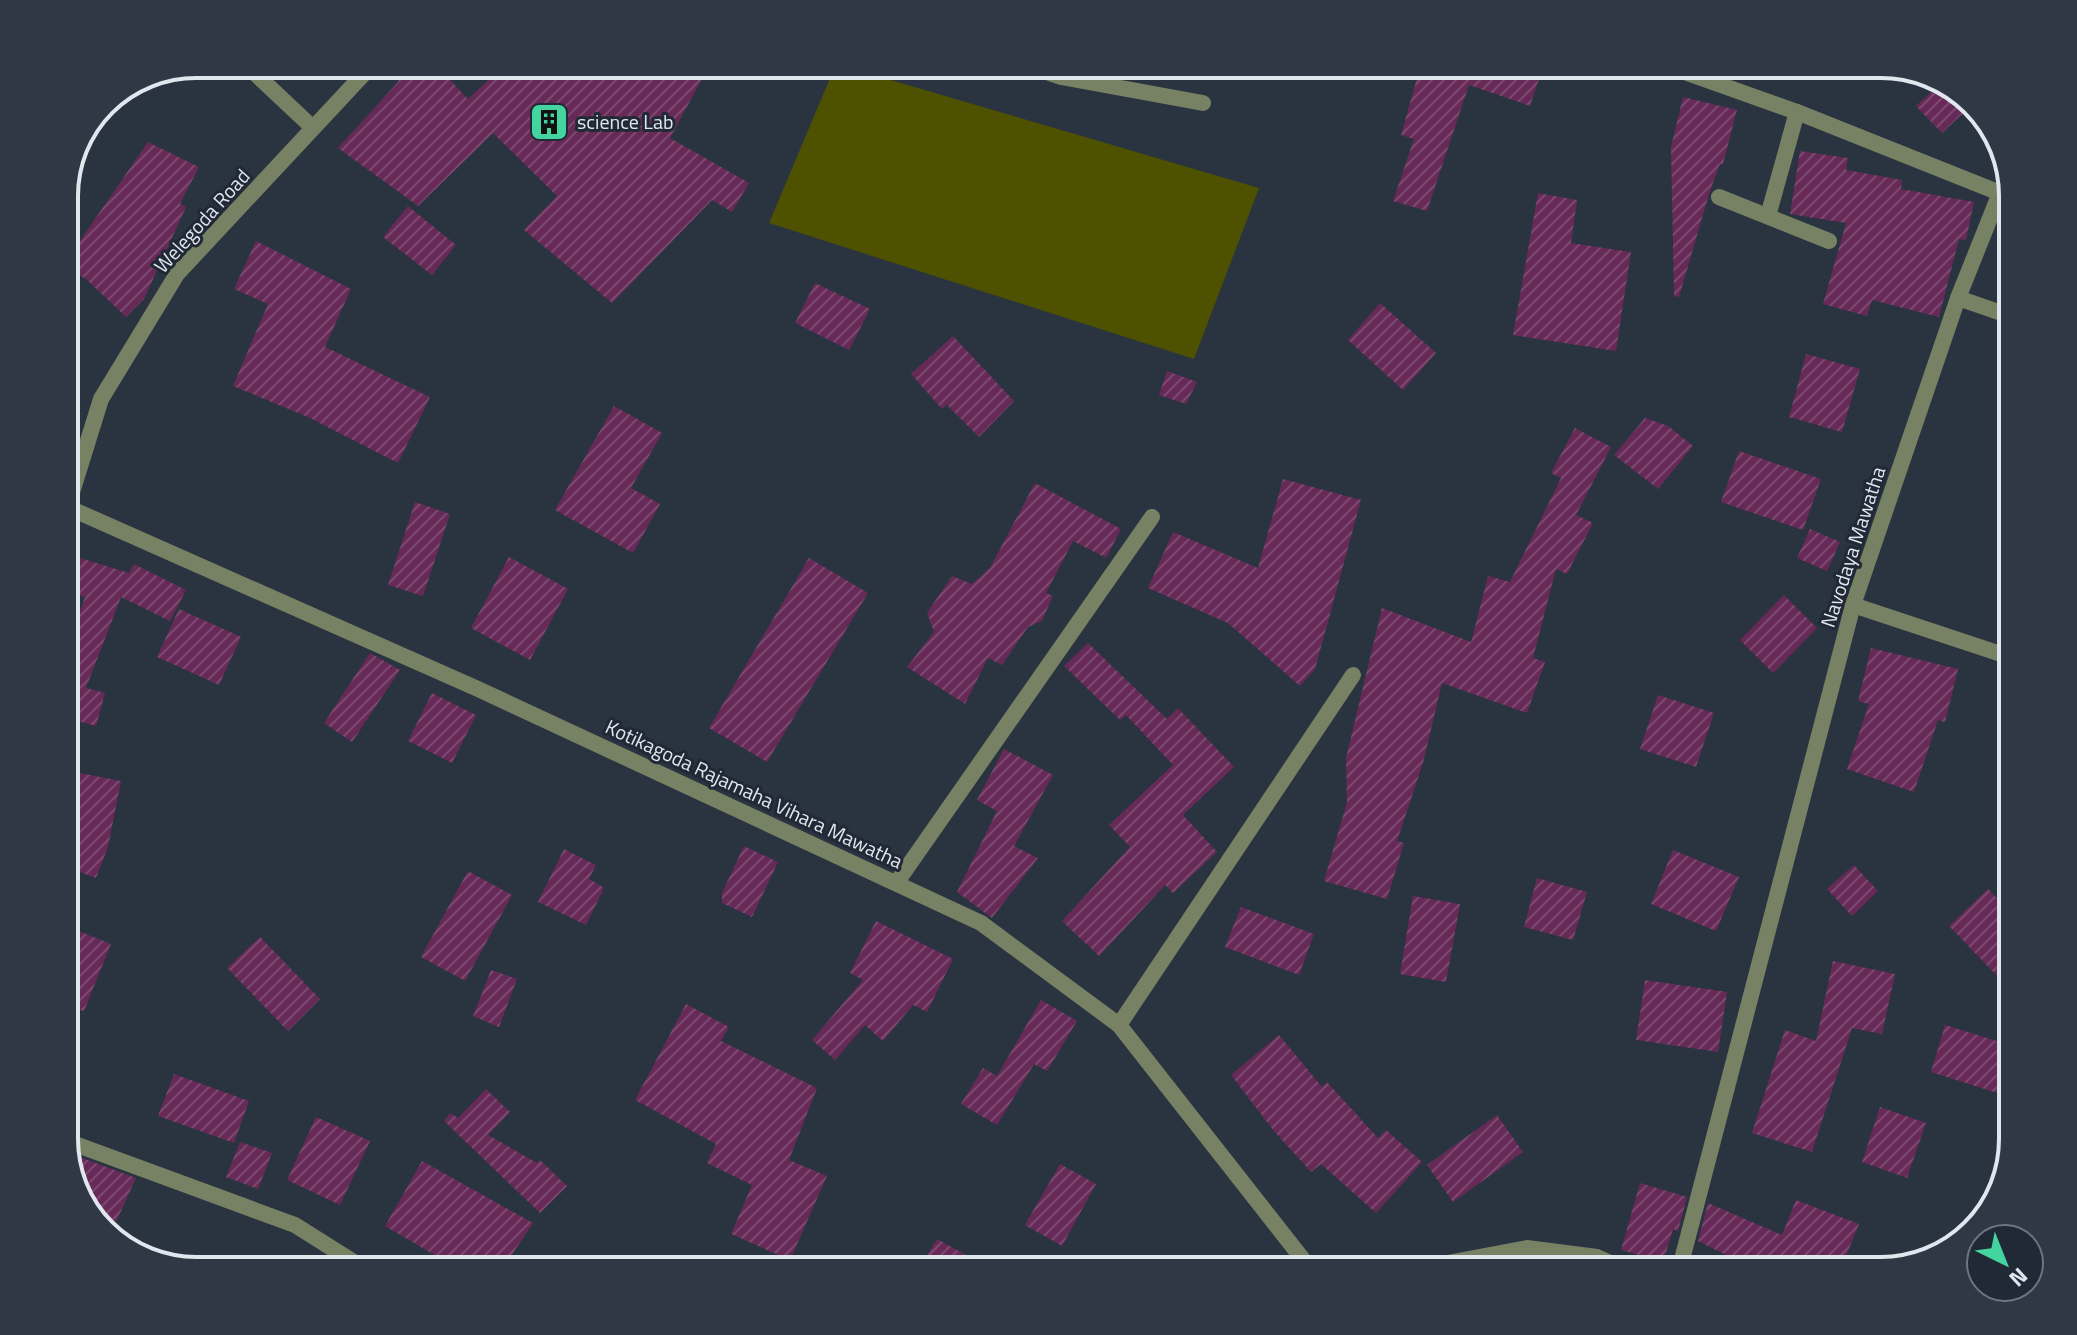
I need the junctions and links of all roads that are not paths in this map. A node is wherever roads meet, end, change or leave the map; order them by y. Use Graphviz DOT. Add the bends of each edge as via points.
graph roads {
  1 [pos="260,78"];
  2 [pos="360,78"];
  3 [pos="1066,78"];
  4 [pos="1701,78"];
  5 [pos="1203,103"];
  6 [pos="1797,112"];
  7 [pos="313,128"];
  8 [pos="1999,193"];
  9 [pos="1999,196"];
  10 [pos="1719,197"];
  11 [pos="1768,216"];
  12 [pos="1829,241"];
  13 [pos="1958,298"];
  14 [pos="1999,312"];
  15 [pos="78,470"];
  16 [pos="78,516"];
  17 [pos="1152,517"];
  18 [pos="1853,605"];
  19 [pos="1999,653"];
  20 [pos="1353,675"];
  21 [pos="897,882"];
  22 [pos="1119,1025"];
  23 [pos="78,1145"];
  24 [pos="346,1257"];
  25 [pos="1301,1257"];
  26 [pos="1479,1257"];
  27 [pos="1597,1257"];
  28 [pos="1683,1257"];
  1 -- 7 [label="street"];
  2 -- 7 [label="street, Welegoda Road"];
  3 -- 5 [label="street"];
  4 -- 6 [label="street, Navodaya Mawatha"];
  6 -- 8 [label="street, Navodaya Mawatha"];
  6 -- 11 [label="street"];
  7 -- 15 [label="street, Welegoda Road" via="177,274 101,399"];
  9 -- 13 [label="street, Navodaya Mawatha"];
  10 -- 11 [label="street"];
  11 -- 12 [label="street"];
  13 -- 14 [label="street"];
  13 -- 18 [label="street, Navodaya Mawatha"];
  16 -- 21 [label="street, Kotikagoda Rajamaha Vihara Mawatha" via="478,689"];
  17 -- 21 [label="street"];
  18 -- 19 [label="street"];
  18 -- 28 [label="street, Navodaya Mawatha"];
  20 -- 22 [label="street"];
  21 -- 22 [label="street, Kotikagoda Rajamaha Vihara Mawatha" via="981,923"];
  22 -- 25 [label="street, Kotikagoda Rajamaha Vihara Mawatha"];
  23 -- 24 [label="street" via="295,1225"];
  26 -- 27 [label="street" via="1527,1248"];
}
